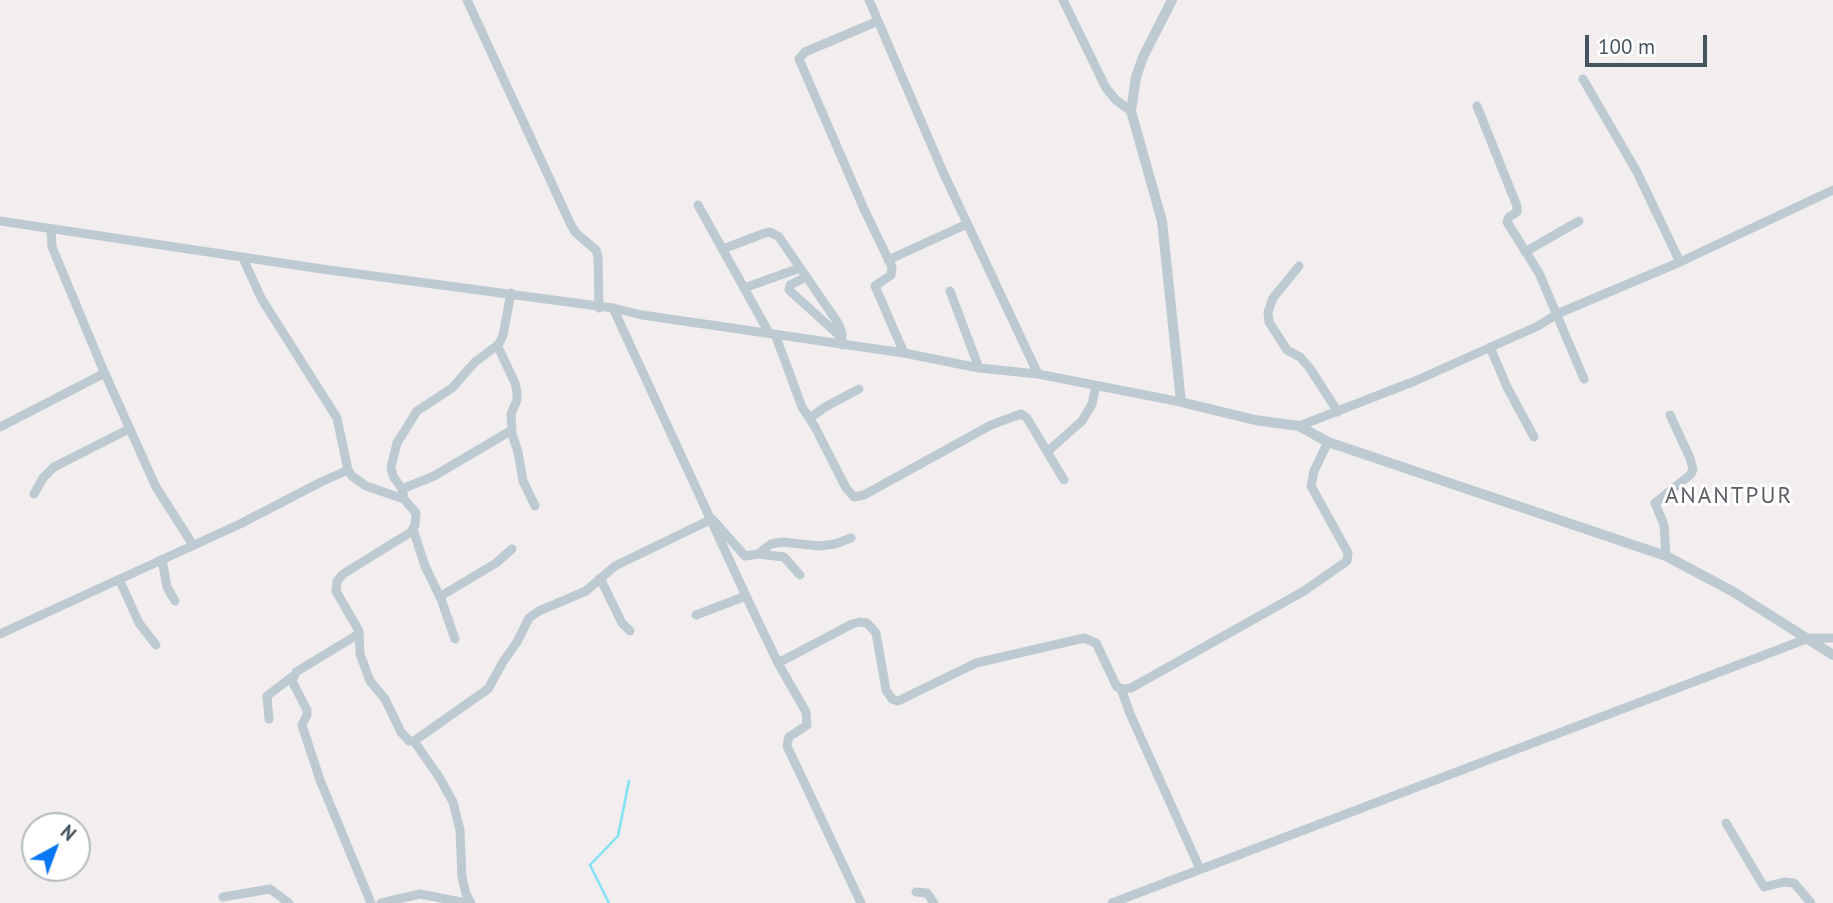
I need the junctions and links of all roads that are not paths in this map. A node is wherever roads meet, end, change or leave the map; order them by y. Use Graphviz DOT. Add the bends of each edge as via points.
graph roads {
  1 [pos="467,0"];
  2 [pos="869,0"];
  3 [pos="1063,0"];
  4 [pos="1172,0"];
  5 [pos="878,20"];
  6 [pos="1583,79"];
  7 [pos="1477,106"];
  8 [pos="1131,111"];
  9 [pos="1833,190"];
  10 [pos="698,205"];
  11 [pos="0,221"];
  12 [pos="1579,221"];
  13 [pos="967,224"];
  14 [pos="51,229"];
  15 [pos="723,249"];
  16 [pos="1525,252"];
  17 [pos="243,258"];
  18 [pos="888,260"];
  19 [pos="1680,262"];
  20 [pos="1299,266"];
  21 [pos="800,268"];
  22 [pos="806,277"];
  23 [pos="744,288"];
  24 [pos="950,292"];
  25 [pos="511,293"];
  26 [pos="600,308"];
  27 [pos="613,308"];
  28 [pos="1558,314"];
  29 [pos="772,334"];
  30 [pos="842,342"];
  31 [pos="497,345"];
  32 [pos="1490,347"];
  33 [pos="904,353"];
  34 [pos="979,368"];
  35 [pos="105,373"];
  36 [pos="1038,374"];
  37 [pos="1584,379"];
  38 [pos="1096,386"];
  39 [pos="859,389"];
  40 [pos="1181,402"];
  41 [pos="1338,411"];
  42 [pos="1670,415"];
  43 [pos="810,418"];
  44 [pos="1299,426"];
  45 [pos="0,427"];
  46 [pos="130,429"];
  47 [pos="511,431"];
  48 [pos="1534,437"];
  49 [pos="1328,442"];
  50 [pos="1046,452"];
  51 [pos="348,470"];
  52 [pos="1064,480"];
  53 [pos="34,494"];
  54 [pos="403,494"];
  55 [pos="535,506"];
  56 [pos="712,519"];
  57 [pos="413,529"];
  58 [pos="850,538"];
  59 [pos="192,545"];
  60 [pos="512,549"];
  61 [pos="758,554"];
  62 [pos="1666,556"];
  63 [pos="162,559"];
  64 [pos="800,575"];
  65 [pos="600,578"];
  66 [pos="119,579"];
  67 [pos="746,596"];
  68 [pos="441,599"];
  69 [pos="175,601"];
  70 [pos="696,615"];
  71 [pos="630,631"];
  72 [pos="0,634"];
  73 [pos="357,635"];
  74 [pos="1810,638"];
  75 [pos="1833,638"];
  76 [pos="455,639"];
  77 [pos="156,645"];
  78 [pos="1833,655"];
  79 [pos="778,663"];
  80 [pos="293,676"];
  81 [pos="1121,689"];
  82 [pos="269,719"];
  83 [pos="414,741"];
  84 [pos="1726,823"];
  85 [pos="1200,869"];
  86 [pos="916,892"];
  87 [pos="223,897"];
  88 [pos="289,903"];
  89 [pos="371,903"];
  90 [pos="381,903"];
  91 [pos="466,903"];
  92 [pos="471,903"];
  93 [pos="861,903"];
  94 [pos="934,903"];
  95 [pos="1112,903"];
  96 [pos="1811,903"];
  1 -- 26 [label="street" via="571,225 596,250"];
  2 -- 5 [label="street"];
  3 -- 8 [label="street" via="1105,88"];
  4 -- 8 [label="street" via="1139,67"];
  5 -- 13 [label="street"];
  5 -- 18 [label="street" via="805,52 799,59"];
  6 -- 19 [label="street" via="1637,172"];
  7 -- 16 [label="street" via="1517,206 1507,222"];
  8 -- 40 [label="street" via="1163,221"];
  9 -- 19 [label="street"];
  10 -- 15 [label="street"];
  11 -- 14 [label="street"];
  12 -- 16 [label="street"];
  13 -- 18 [label="street"];
  13 -- 36 [label="street"];
  14 -- 17 [label="street"];
  14 -- 35 [label="street" via="52,247"];
  15 -- 21 [label="street" via="770,232 779,237"];
  15 -- 23 [label="street"];
  16 -- 28 [label="street"];
  17 -- 25 [label="street"];
  17 -- 51 [label="street" via="261,298 337,418"];
  18 -- 33 [label="street" via="893,272 875,286"];
  19 -- 28 [label="street"];
  20 -- 41 [label="street" via="1273,298 1269,322 1287,350 1309,367"];
  21 -- 22 [label="street"];
  21 -- 23 [label="street"];
  22 -- 30 [label="street" via="838,323"];
  22 -- 30 [label="street" via="789,290"];
  23 -- 29 [label="street"];
  24 -- 34 [label="street"];
  25 -- 26 [label="street"];
  25 -- 31 [label="street"];
  26 -- 27 [label="street"];
  27 -- 29 [label="street"];
  27 -- 56 [label="street"];
  28 -- 32 [label="street"];
  28 -- 37 [label="street"];
  29 -- 30 [label="street"];
  29 -- 43 [label="street"];
  30 -- 33 [label="street"];
  31 -- 47 [label="street" via="517,392"];
  31 -- 54 [label="street" via="457,384 411,418 391,460"];
  32 -- 41 [label="street"];
  32 -- 48 [label="street"];
  33 -- 34 [label="street"];
  34 -- 36 [label="street"];
  35 -- 45 [label="street"];
  35 -- 46 [label="street"];
  36 -- 38 [label="street"];
  38 -- 40 [label="street"];
  38 -- 50 [label="street" via="1082,421"];
  39 -- 43 [label="street"];
  40 -- 44 [label="street"];
  41 -- 44 [label="street"];
  42 -- 62 [label="street" via="1693,470 1655,503 1664,525"];
  43 -- 50 [label="street" via="854,496 864,495 1016,414 1027,418"];
  44 -- 49 [label="street"];
  46 -- 53 [label="street" via="54,467"];
  46 -- 59 [label="street" via="156,486"];
  47 -- 54 [label="street"];
  47 -- 55 [label="street" via="523,481"];
  49 -- 62 [label="street"];
  49 -- 81 [label="street" via="1311,486 1348,553 1344,565 1188,658"];
  50 -- 52 [label="street"];
  51 -- 54 [label="street" via="366,486"];
  51 -- 59 [label="street"];
  54 -- 57 [label="street" via="416,513"];
  56 -- 61 [label="street" via="746,556"];
  56 -- 65 [label="street" via="615,566"];
  56 -- 67 [label="street"];
  57 -- 68 [label="street"];
  57 -- 73 [label="street" via="337,581 338,598 352,616"];
  58 -- 61 [label="street" via="819,546 782,542"];
  59 -- 63 [label="street"];
  60 -- 68 [label="street"];
  61 -- 64 [label="street" via="784,557"];
  62 -- 74 [label="street"];
  63 -- 66 [label="street"];
  63 -- 69 [label="street" via="167,587"];
  65 -- 71 [label="street"];
  65 -- 83 [label="street" via="586,591 529,618 488,689"];
  66 -- 72 [label="street"];
  66 -- 77 [label="street" via="139,623"];
  67 -- 70 [label="street"];
  67 -- 79 [label="street"];
  68 -- 76 [label="street"];
  73 -- 80 [label="street"];
  73 -- 83 [label="street" via="370,681 405,737"];
  74 -- 75 [label="street"];
  74 -- 78 [label="street"];
  74 -- 85 [label="street"];
  79 -- 81 [label="street" via="852,624 867,623 878,639 886,690 898,701 976,663 1084,638 1096,643"];
  79 -- 93 [label="street" via="808,718 807,725 789,737 787,746"];
  80 -- 82 [label="street" via="267,696"];
  80 -- 89 [label="street" via="307,713 302,725 314,765"];
  81 -- 85 [label="street"];
  83 -- 92 [label="street" via="453,803 460,830 461,877"];
  84 -- 96 [label="street" via="1764,887 1794,883"];
  85 -- 95 [label="street"];
  86 -- 94 [label="street" via="927,893"];
  87 -- 88 [label="street" via="270,889"];
  90 -- 91 [label="street" via="420,894"];
}
